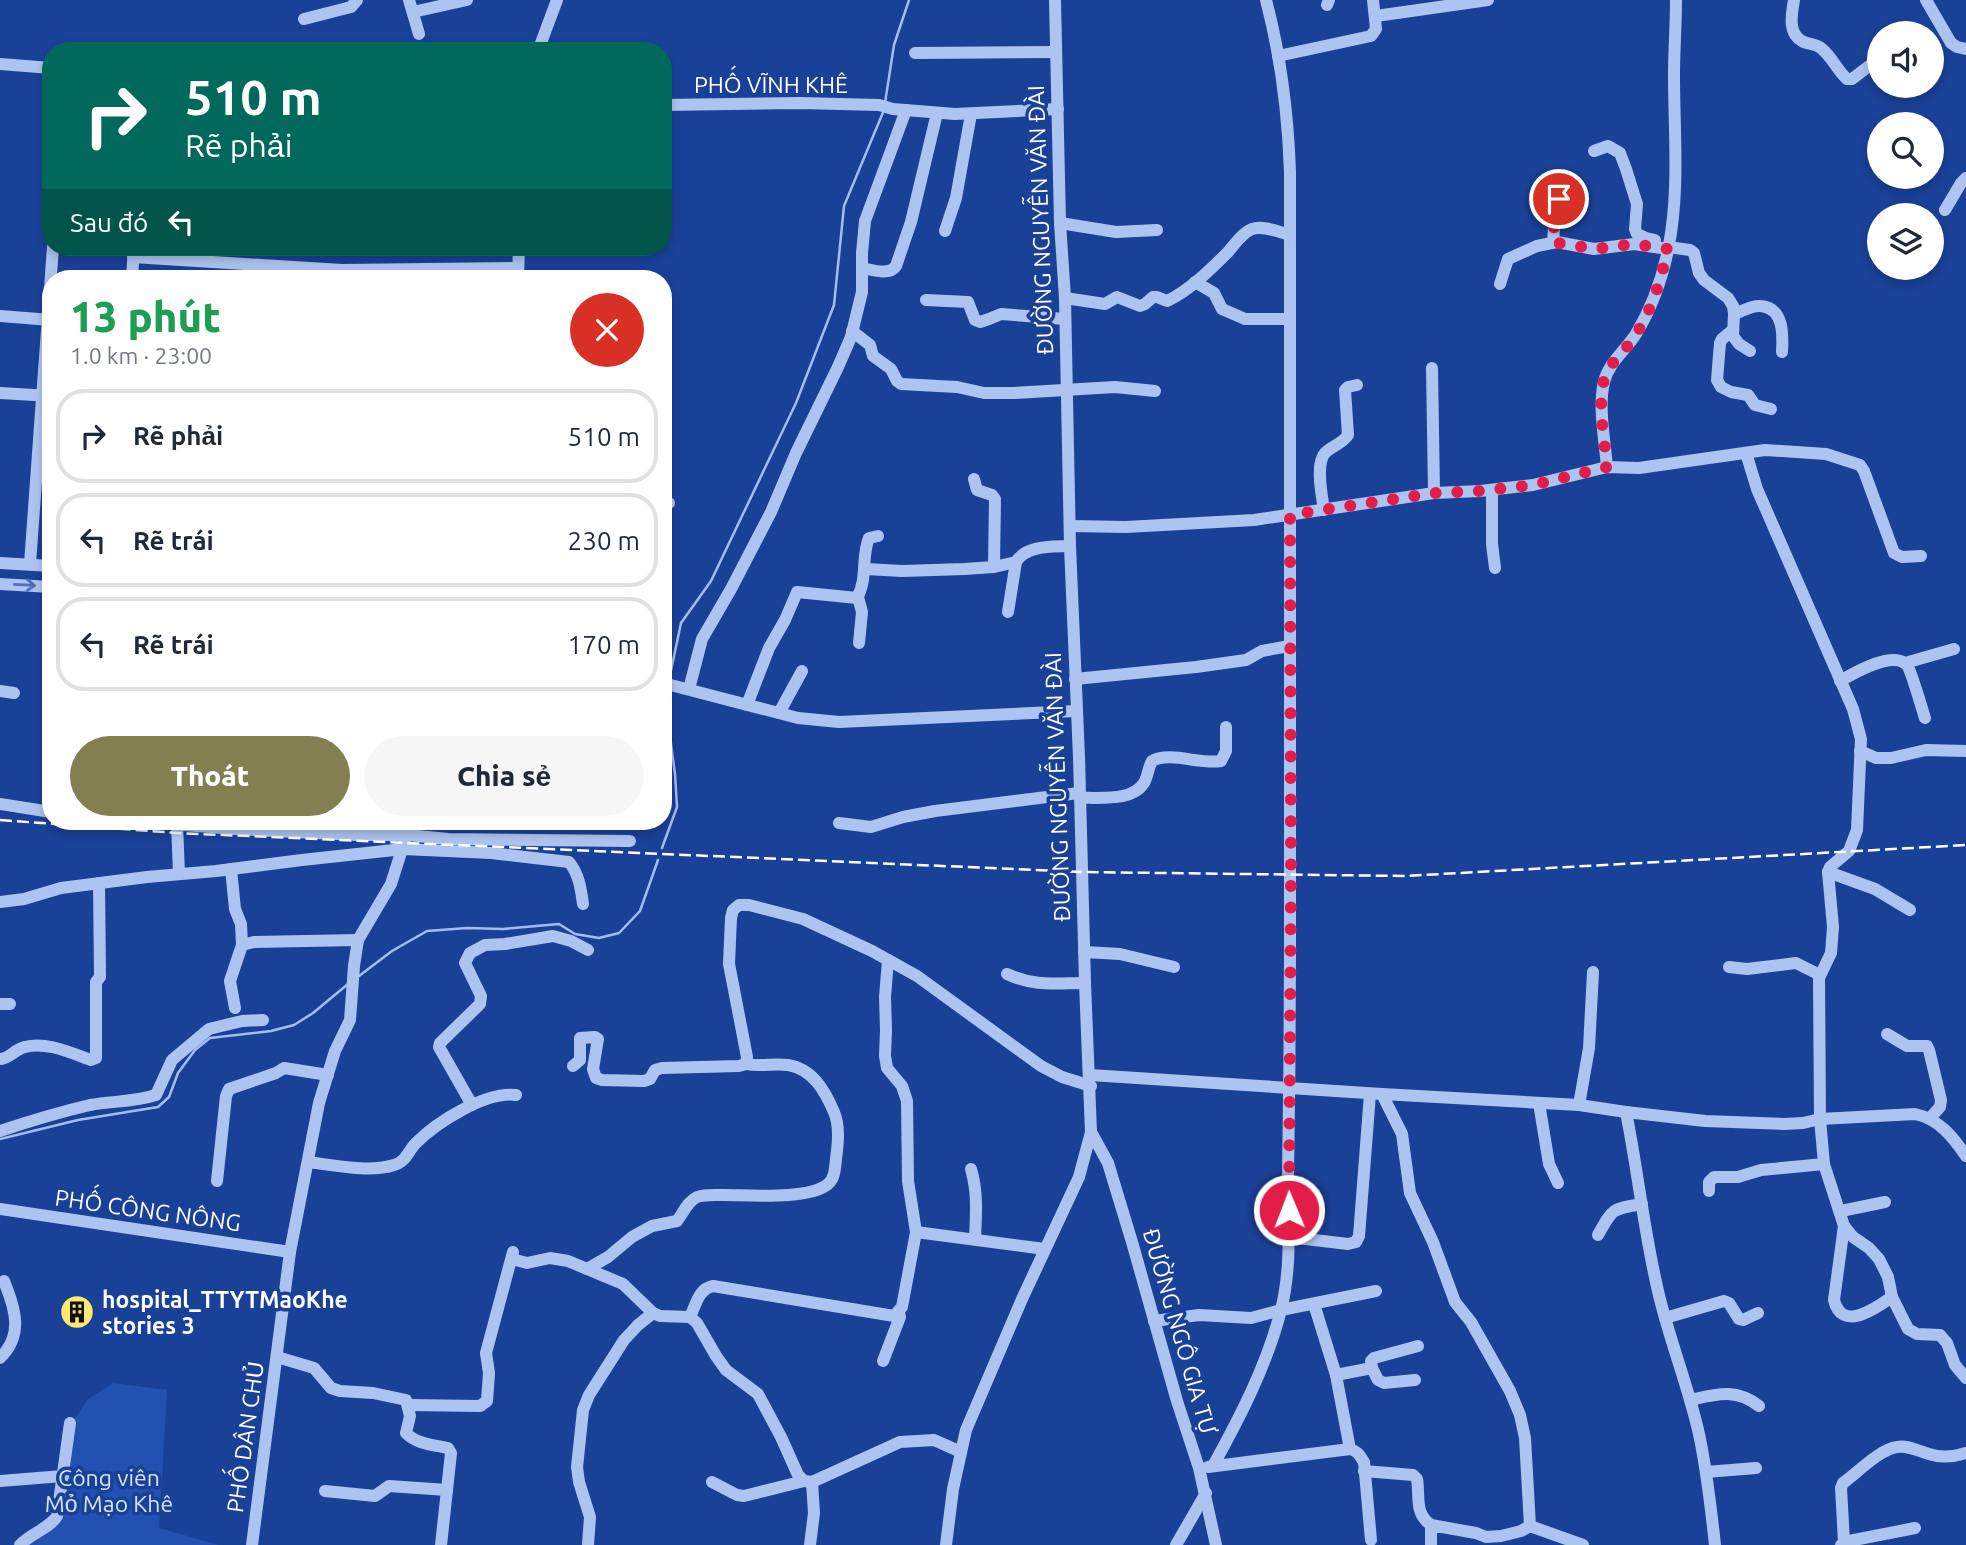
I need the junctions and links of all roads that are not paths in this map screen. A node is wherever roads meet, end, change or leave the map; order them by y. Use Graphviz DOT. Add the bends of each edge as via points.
graph roads {
  1 [pos="357,0"];
  2 [pos="467,0"];
  3 [pos="557,0"];
  4 [pos="1055,0"];
  5 [pos="1266,0"];
  6 [pos="1373,0"];
  7 [pos="1488,0"];
  8 [pos="1676,0"];
  9 [pos="1794,0"];
  10 [pos="1926,0"];
  11 [pos="1411,5"];
  12 [pos="411,6"];
  13 [pos="1376,16"];
  14 [pos="304,19"];
  15 [pos="419,34"];
  16 [pos="541,42"];
  17 [pos="1966,49"];
  18 [pos="1056,52"];
  19 [pos="915,53"];
  20 [pos="1278,57"];
  21 [pos="0,64"];
  22 [pos="42,67"];
  23 [pos="1867,68"];
  24 [pos="672,105"];
  25 [pos="900,109"];
  26 [pos="1058,109"];
  27 [pos="937,113"];
  28 [pos="971,114"];
  29 [pos="1594,151"];
  30 [pos="1966,178"];
  31 [pos="1559,199"];
  32 [pos="1945,210"];
  33 [pos="1060,223"];
  34 [pos="1157,230"];
  35 [pos="945,231"];
  36 [pos="1290,235"];
  37 [pos="1553,242"];
  38 [pos="1668,246"];
  39 [pos="180,256"];
  40 [pos="862,268"];
  41 [pos="342,270"];
  42 [pos="1195,282"];
  43 [pos="1500,284"];
  44 [pos="1065,298"];
  45 [pos="926,300"];
  46 [pos="1734,314"];
  47 [pos="0,316"];
  48 [pos="42,319"];
  49 [pos="1065,319"];
  50 [pos="1290,319"];
  51 [pos="1732,330"];
  52 [pos="852,331"];
  53 [pos="1750,351"];
  54 [pos="1782,352"];
  55 [pos="1432,368"];
  56 [pos="1357,386"];
  57 [pos="1067,390"];
  58 [pos="1155,391"];
  59 [pos="0,393"];
  60 [pos="42,396"];
  61 [pos="1771,409"];
  62 [pos="42,438"];
  63 [pos="1745,453"];
  64 [pos="1607,467"];
  65 [pos="974,479"];
  66 [pos="1492,490"];
  67 [pos="1434,493"];
  68 [pos="1324,510"];
  69 [pos="1290,515"];
  70 [pos="1070,526"];
  71 [pos="878,536"];
  72 [pos="1070,546"];
  73 [pos="1921,556"];
  74 [pos="1016,562"];
  75 [pos="0,563"];
  76 [pos="30,564"];
  77 [pos="42,565"];
  78 [pos="994,567"];
  79 [pos="1495,568"];
  80 [pos="866,569"];
  81 [pos="0,584"];
  82 [pos="42,586"];
  83 [pos="858,597"];
  84 [pos="1007,612"];
  85 [pos="859,643"];
  86 [pos="1289,646"];
  87 [pos="1954,649"];
  88 [pos="1905,663"];
  89 [pos="803,671"];
  90 [pos="1074,679"];
  91 [pos="1840,681"];
  92 [pos="676,686"];
  93 [pos="0,691"];
  94 [pos="14,692"];
  95 [pos="747,705"];
  96 [pos="1076,711"];
  97 [pos="779,713"];
  98 [pos="1925,718"];
  99 [pos="1226,727"];
  100 [pos="1860,751"];
  101 [pos="1966,751"];
  102 [pos="1080,795"];
  103 [pos="0,804"];
  104 [pos="42,811"];
  105 [pos="839,824"];
  106 [pos="177,830"];
  107 [pos="293,830"];
  108 [pos="409,830"];
  109 [pos="408,835"];
  110 [pos="631,841"];
  111 [pos="403,849"];
  112 [pos="231,869"];
  113 [pos="1828,872"];
  114 [pos="178,874"];
  115 [pos="99,883"];
  116 [pos="0,902"];
  117 [pos="583,904"];
  118 [pos="1910,910"];
  119 [pos="358,940"];
  120 [pos="243,945"];
  121 [pos="588,950"];
  122 [pos="1084,952"];
  123 [pos="888,960"];
  124 [pos="1174,967"];
  125 [pos="1729,967"];
  126 [pos="1593,972"];
  127 [pos="1007,974"];
  128 [pos="1820,975"];
  129 [pos="1085,983"];
  130 [pos="235,1008"];
  131 [pos="263,1020"];
  132 [pos="1887,1034"];
  133 [pos="0,1059"];
  134 [pos="746,1064"];
  135 [pos="573,1066"];
  136 [pos="327,1076"];
  137 [pos="1091,1080"];
  138 [pos="1290,1087"];
  139 [pos="1376,1094"];
  140 [pos="516,1095"];
  141 [pos="1539,1103"];
  142 [pos="472,1105"];
  143 [pos="1579,1105"];
  144 [pos="1626,1112"];
  145 [pos="1930,1118"];
  146 [pos="1820,1119"];
  147 [pos="0,1131"];
  148 [pos="1091,1132"];
  149 [pos="1966,1156"];
  150 [pos="308,1162"];
  151 [pos="1824,1164"];
  152 [pos="971,1169"];
  153 [pos="216,1181"];
  154 [pos="1558,1183"];
  155 [pos="1709,1191"];
  156 [pos="1885,1202"];
  157 [pos="1642,1204"];
  158 [pos="0,1209"];
  159 [pos="1841,1211"];
  160 [pos="1844,1226"];
  161 [pos="916,1232"];
  162 [pos="1598,1236"];
  163 [pos="1289,1237"];
  164 [pos="975,1239"];
  165 [pos="1045,1249"];
  166 [pos="290,1252"];
  167 [pos="587,1269"];
  168 [pos="4,1281"];
  169 [pos="1376,1291"];
  170 [pos="1892,1297"];
  171 [pos="1314,1304"];
  172 [pos="1281,1310"];
  173 [pos="899,1312"];
  174 [pos="653,1313"];
  175 [pos="1758,1313"];
  176 [pos="690,1317"];
  177 [pos="1665,1318"];
  178 [pos="1154,1321"];
  179 [pos="1418,1346"];
  180 [pos="277,1357"];
  181 [pos="0,1358"];
  182 [pos="883,1361"];
  183 [pos="1372,1368"];
  184 [pos="1336,1375"];
  185 [pos="1966,1378"];
  186 [pos="1415,1380"];
  187 [pos="1690,1400"];
  188 [pos="409,1405"];
  189 [pos="1759,1406"];
  190 [pos="70,1423"];
  191 [pos="1350,1449"];
  192 [pos="961,1452"];
  193 [pos="1966,1453"];
  194 [pos="1213,1466"];
  195 [pos="1199,1468"];
  196 [pos="1756,1468"];
  197 [pos="1364,1471"];
  198 [pos="1706,1472"];
  199 [pos="63,1476"];
  200 [pos="0,1481"];
  201 [pos="712,1482"];
  202 [pos="808,1482"];
  203 [pos="447,1490"];
  204 [pos="326,1491"];
  205 [pos="1206,1493"];
  206 [pos="1431,1525"];
  207 [pos="1530,1526"];
  208 [pos="1915,1528"];
  209 [pos="1371,1540"];
  210 [pos="1843,1544"];
  211 [pos="20,1545"];
  212 [pos="252,1545"];
  213 [pos="441,1545"];
  214 [pos="588,1545"];
  215 [pos="810,1545"];
  216 [pos="947,1545"];
  217 [pos="1176,1545"];
  218 [pos="1216,1545"];
  219 [pos="1431,1545"];
  220 [pos="1583,1545"];
  221 [pos="1715,1545"];
  1 -- 14 [label="street" via="351,7"];
  2 -- 12 [label="street"];
  3 -- 16 [label="street"];
  4 -- 18 [label="street, ĐƯỜNG NGUYỄN VĂN ĐÀI"];
  5 -- 20 [label="street"];
  6 -- 13 [label="street"];
  7 -- 11 [label="street"];
  8 -- 38 [label="street" via="1675,193"];
  9 -- 23 [label="street" via="1791,24 1801,41 1823,49 1847,79"];
  10 -- 17 [label="street" via="1951,43"];
  11 -- 13 [label="street"];
  12 -- 15 [label="street"];
  13 -- 20 [label="street" via="1374,33 1366,38"];
  18 -- 19 [label="street"];
  18 -- 26 [label="street, ĐƯỜNG NGUYỄN VĂN ĐÀI"];
  20 -- 36 [label="street" via="1288,125"];
  21 -- 22 [label="street"];
  24 -- 25 [label="street, PHỐ VĨNH KHÊ" via="800,103"];
  25 -- 27 [label="street"];
  25 -- 40 [label="street" via="865,221"];
  26 -- 28 [label="street"];
  26 -- 33 [label="street, ĐƯỜNG NGUYỄN VĂN ĐÀI"];
  27 -- 28 [label="street"];
  27 -- 40 [label="street" via="896,266 888,272"];
  28 -- 35 [label="street" via="956,198"];
  29 -- 38 [label="street" via="1608,145 1620,153 1637,204 1637,234"];
  30 -- 32 [label="street"];
  31 -- 37 [label="street"];
  33 -- 34 [label="street" via="1116,232"];
  33 -- 44 [label="street, ĐƯỜNG NGUYỄN VĂN ĐÀI"];
  36 -- 42 [label="street" via="1252,229"];
  36 -- 50 [label="street"];
  37 -- 38 [label="street" via="1594,249"];
  37 -- 43 [label="street" via="1508,259"];
  38 -- 46 [label="street" via="1694,253 1699,273 1728,298"];
  38 -- 64 [label="street" via="1646,316 1611,363 1604,382"];
  39 -- 41 [label="street"];
  40 -- 52 [label="street" via="862,292"];
  42 -- 44 [label="street" via="1171,299 1153,297 1143,305 1117,297 1105,304"];
  42 -- 50 [label="street" via="1214,293 1222,309 1238,317"];
  44 -- 49 [label="street, ĐƯỜNG NGUYỄN VĂN ĐÀI"];
  45 -- 49 [label="street" via="968,302 980,322 1001,314"];
  46 -- 51 [label="street"];
  46 -- 54 [label="street" via="1753,307 1772,310 1783,331"];
  47 -- 48 [label="street"];
  49 -- 57 [label="street, ĐƯỜNG NGUYỄN VĂN ĐÀI"];
  50 -- 69 [label="street"];
  51 -- 53 [label="street" via="1732,336"];
  51 -- 61 [label="street" via="1720,343 1717,380 1731,393 1744,393 1755,405"];
  52 -- 57 [label="street" via="870,345 873,356 891,369 901,384 984,393"];
  52 -- 92 [label="street" via="771,512"];
  55 -- 67 [label="street"];
  56 -- 68 [label="street" via="1345,390 1348,435 1325,453 1320,464"];
  57 -- 58 [label="street" via="1115,387"];
  57 -- 70 [label="street, ĐƯỜNG NGUYỄN VĂN ĐÀI"];
  59 -- 60 [label="street"];
  62 -- 76 [label="street"];
  63 -- 64 [label="street" via="1639,468"];
  63 -- 73 [label="street" via="1826,454 1860,465 1894,553"];
  63 -- 91 [label="street" via="1756,489"];
  64 -- 66 [label="street"];
  65 -- 78 [label="street" via="977,490 995,499"];
  66 -- 67 [label="street"];
  66 -- 79 [label="street"];
  67 -- 68 [label="street"];
  68 -- 69 [label="street"];
  69 -- 70 [label="street" via="1236,522"];
  69 -- 86 [label="street"];
  70 -- 72 [label="street, ĐƯỜNG NGUYỄN VĂN ĐÀI"];
  71 -- 80 [label="street" via="869,538"];
  72 -- 74 [label="street" via="1039,548 1020,554"];
  72 -- 90 [label="street, ĐƯỜNG NGUYỄN VĂN ĐÀI"];
  74 -- 78 [label="street"];
  74 -- 84 [label="street"];
  75 -- 76 [label="street"];
  76 -- 77 [label="street"];
  78 -- 80 [label="street"];
  80 -- 83 [label="street"];
  81 -- 82 [label="street, one-way"];
  83 -- 85 [label="street" via="862,612"];
  83 -- 95 [label="street" via="797,592"];
  86 -- 90 [label="street" via="1262,651 1246,660"];
  86 -- 138 [label="street"];
  87 -- 88 [label="street"];
  88 -- 91 [label="street" via="1879,662"];
  88 -- 98 [label="street"];
  89 -- 97 [label="street"];
  90 -- 96 [label="street, ĐƯỜNG NGUYỄN VĂN ĐÀI"];
  91 -- 100 [label="street" via="1858,726"];
  92 -- 95 [label="street"];
  93 -- 94 [label="street"];
  95 -- 97 [label="street"];
  96 -- 97 [label="street" via="839,722"];
  96 -- 102 [label="street, ĐƯỜNG NGUYỄN VĂN ĐÀI"];
  99 -- 102 [label="street" via="1221,761 1157,758 1136,792"];
  100 -- 101 [label="street" via="1877,758 1926,750"];
  100 -- 113 [label="street" via="1855,839 1849,852"];
  102 -- 105 [label="street" via="935,811 871,827"];
  102 -- 122 [label="street, ĐƯỜNG NGUYỄN VĂN ĐÀI"];
  103 -- 104 [label="street"];
  106 -- 114 [label="street"];
  107 -- 109 [label="street"];
  108 -- 109 [label="street"];
  109 -- 110 [label="street"];
  109 -- 111 [label="street"];
  111 -- 112 [label="street"];
  111 -- 117 [label="street" via="569,862"];
  111 -- 119 [label="street" via="391,884"];
  112 -- 114 [label="street"];
  112 -- 120 [label="street"];
  113 -- 118 [label="street" via="1875,889"];
  113 -- 128 [label="street" via="1831,953"];
  114 -- 115 [label="street"];
  115 -- 116 [label="street"];
  115 -- 133 [label="street" via="96,1058 40,1045 21,1047"];
  119 -- 120 [label="street"];
  119 -- 136 [label="street, PHỐ DÂN CHỦ" via="350,1020"];
  120 -- 130 [label="street" via="230,981"];
  121 -- 142 [label="street" via="553,936 485,945 470,953 465,963 481,996 480,1004 439,1047"];
  122 -- 124 [label="street" via="1120,954"];
  122 -- 129 [label="street, ĐƯỜNG NGUYỄN VĂN ĐÀI"];
  123 -- 134 [label="street" via="803,919 739,905 731,918 729,964"];
  123 -- 137 [label="street" via="1041,1066 1062,1077"];
  123 -- 161 [label="street" via="885,1056 906,1101 908,1181"];
  125 -- 128 [label="street" via="1796,963"];
  126 -- 143 [label="street" via="1589,1048"];
  127 -- 129 [label="street" via="1037,984"];
  128 -- 146 [label="street"];
  129 -- 137 [label="street, ĐƯỜNG NGUYỄN VĂN ĐÀI"];
  131 -- 147 [label="street" via="209,1029 172,1060 156,1095 92,1105"];
  132 -- 145 [label="street" via="1907,1046 1927,1046 1941,1100"];
  134 -- 135 [label="street" via="662,1068 644,1082 602,1080 593,1069 598,1039 584,1036 580,1038 580,1060"];
  134 -- 167 [label="street" via="789,1065 811,1074 827,1094 838,1121 834,1175 829,1183 817,1191 788,1195 695,1198 677,1221 652,1226"];
  136 -- 150 [label="street, PHỐ DÂN CHỦ"];
  136 -- 153 [label="street" via="284,1069 229,1089"];
  137 -- 138 [label="street"];
  137 -- 148 [label="street, ĐƯỜNG NGUYỄN VĂN ĐÀI"];
  138 -- 139 [label="street"];
  138 -- 163 [label="street"];
  139 -- 141 [label="street"];
  139 -- 163 [label="street" via="1356,1242"];
  139 -- 207 [label="street" via="1402,1134 1410,1193 1455,1302 1471,1322 1520,1415"];
  140 -- 142 [label="street"];
  141 -- 143 [label="street"];
  141 -- 154 [label="street" via="1549,1164"];
  142 -- 150 [label="street" via="417,1142 403,1161 394,1165 377,1168"];
  143 -- 144 [label="street"];
  144 -- 146 [label="street" via="1751,1123"];
  144 -- 157 [label="street"];
  145 -- 146 [label="street" via="1915,1114"];
  145 -- 149 [label="street"];
  146 -- 151 [label="street"];
  148 -- 165 [label="street, ĐƯỜNG NGUYỄN VĂN ĐÀI" via="1079,1177"];
  148 -- 178 [label="street, ĐƯỜNG NGÔ GIA TỰ" via="1108,1163"];
  150 -- 166 [label="street, PHỐ DÂN CHỦ"];
  151 -- 155 [label="street" via="1714,1177"];
  151 -- 159 [label="street"];
  152 -- 164 [label="street" via="977,1194"];
  156 -- 159 [label="street"];
  157 -- 162 [label="street" via="1614,1210"];
  157 -- 177 [label="street"];
  158 -- 166 [label="street, PHỐ CÔNG NÔNG"];
  159 -- 160 [label="street"];
  160 -- 170 [label="street" via="1879,1259"];
  160 -- 170 [label="street" via="1834,1300 1837,1309 1848,1316 1861,1316"];
  161 -- 164 [label="street"];
  161 -- 173 [label="street"];
  163 -- 172 [label="street"];
  164 -- 165 [label="street"];
  165 -- 192 [label="street, ĐƯỜNG NGUYỄN VĂN ĐÀI" via="966,1430"];
  166 -- 180 [label="street, PHỐ DÂN CHỦ"];
  167 -- 174 [label="street" via="623,1284"];
  167 -- 188 [label="street" via="550,1258 527,1263 513,1255 486,1353 487,1401 480,1406"];
  168 -- 181 [label="street" via="15,1324 10,1346"];
  169 -- 171 [label="street"];
  170 -- 185 [label="street" via="1908,1328 1917,1334 1940,1335"];
  171 -- 172 [label="street"];
  171 -- 184 [label="street"];
  172 -- 178 [label="street" via="1251,1318 1199,1315"];
  172 -- 194 [label="street" via="1255,1381"];
  173 -- 176 [label="street" via="894,1316 709,1286 701,1292"];
  173 -- 182 [label="street"];
  174 -- 176 [label="street"];
  174 -- 214 [label="street" via="624,1340 583,1410 577,1466 590,1517"];
  175 -- 177 [label="street" via="1739,1319 1724,1301"];
  176 -- 202 [label="street" via="726,1370 758,1394 798,1475"];
  177 -- 187 [label="street"];
  178 -- 195 [label="street, ĐƯỜNG NGÔ GIA TỰ"];
  179 -- 183 [label="street" via="1374,1358"];
  180 -- 188 [label="street" via="314,1368 331,1388 407,1400"];
  180 -- 212 [label="street, PHỐ DÂN CHỦ"];
  183 -- 184 [label="street"];
  183 -- 186 [label="street" via="1384,1383"];
  184 -- 191 [label="street"];
  187 -- 189 [label="street" via="1738,1394"];
  187 -- 198 [label="street"];
  188 -- 203 [label="street" via="409,1437 451,1453"];
  190 -- 199 [label="street"];
  191 -- 194 [label="street"];
  191 -- 197 [label="street" via="1360,1455"];
  192 -- 202 [label="street" via="934,1440 900,1442"];
  192 -- 216 [label="street, ĐƯỜNG NGUYỄN VĂN ĐÀI"];
  193 -- 210 [label="street" via="1948,1457 1903,1446 1884,1452 1843,1483"];
  194 -- 195 [label="street"];
  195 -- 205 [label="street, ĐƯỜNG NGÔ GIA TỰ"];
  196 -- 198 [label="street"];
  197 -- 206 [label="street" via="1418,1479 1418,1507 1422,1519"];
  197 -- 209 [label="street"];
  198 -- 221 [label="street"];
  199 -- 200 [label="street"];
  199 -- 211 [label="street" via="57,1516"];
  201 -- 202 [label="street" via="744,1496"];
  202 -- 215 [label="street" via="814,1513"];
  203 -- 204 [label="street" via="389,1486 375,1496"];
  203 -- 213 [label="street"];
  205 -- 217 [label="street"];
  205 -- 218 [label="street, ĐƯỜNG NGÔ GIA TỰ"];
  206 -- 207 [label="street" via="1486,1537"];
  206 -- 219 [label="street"];
  207 -- 220 [label="street"];
  208 -- 210 [label="street"];
}
